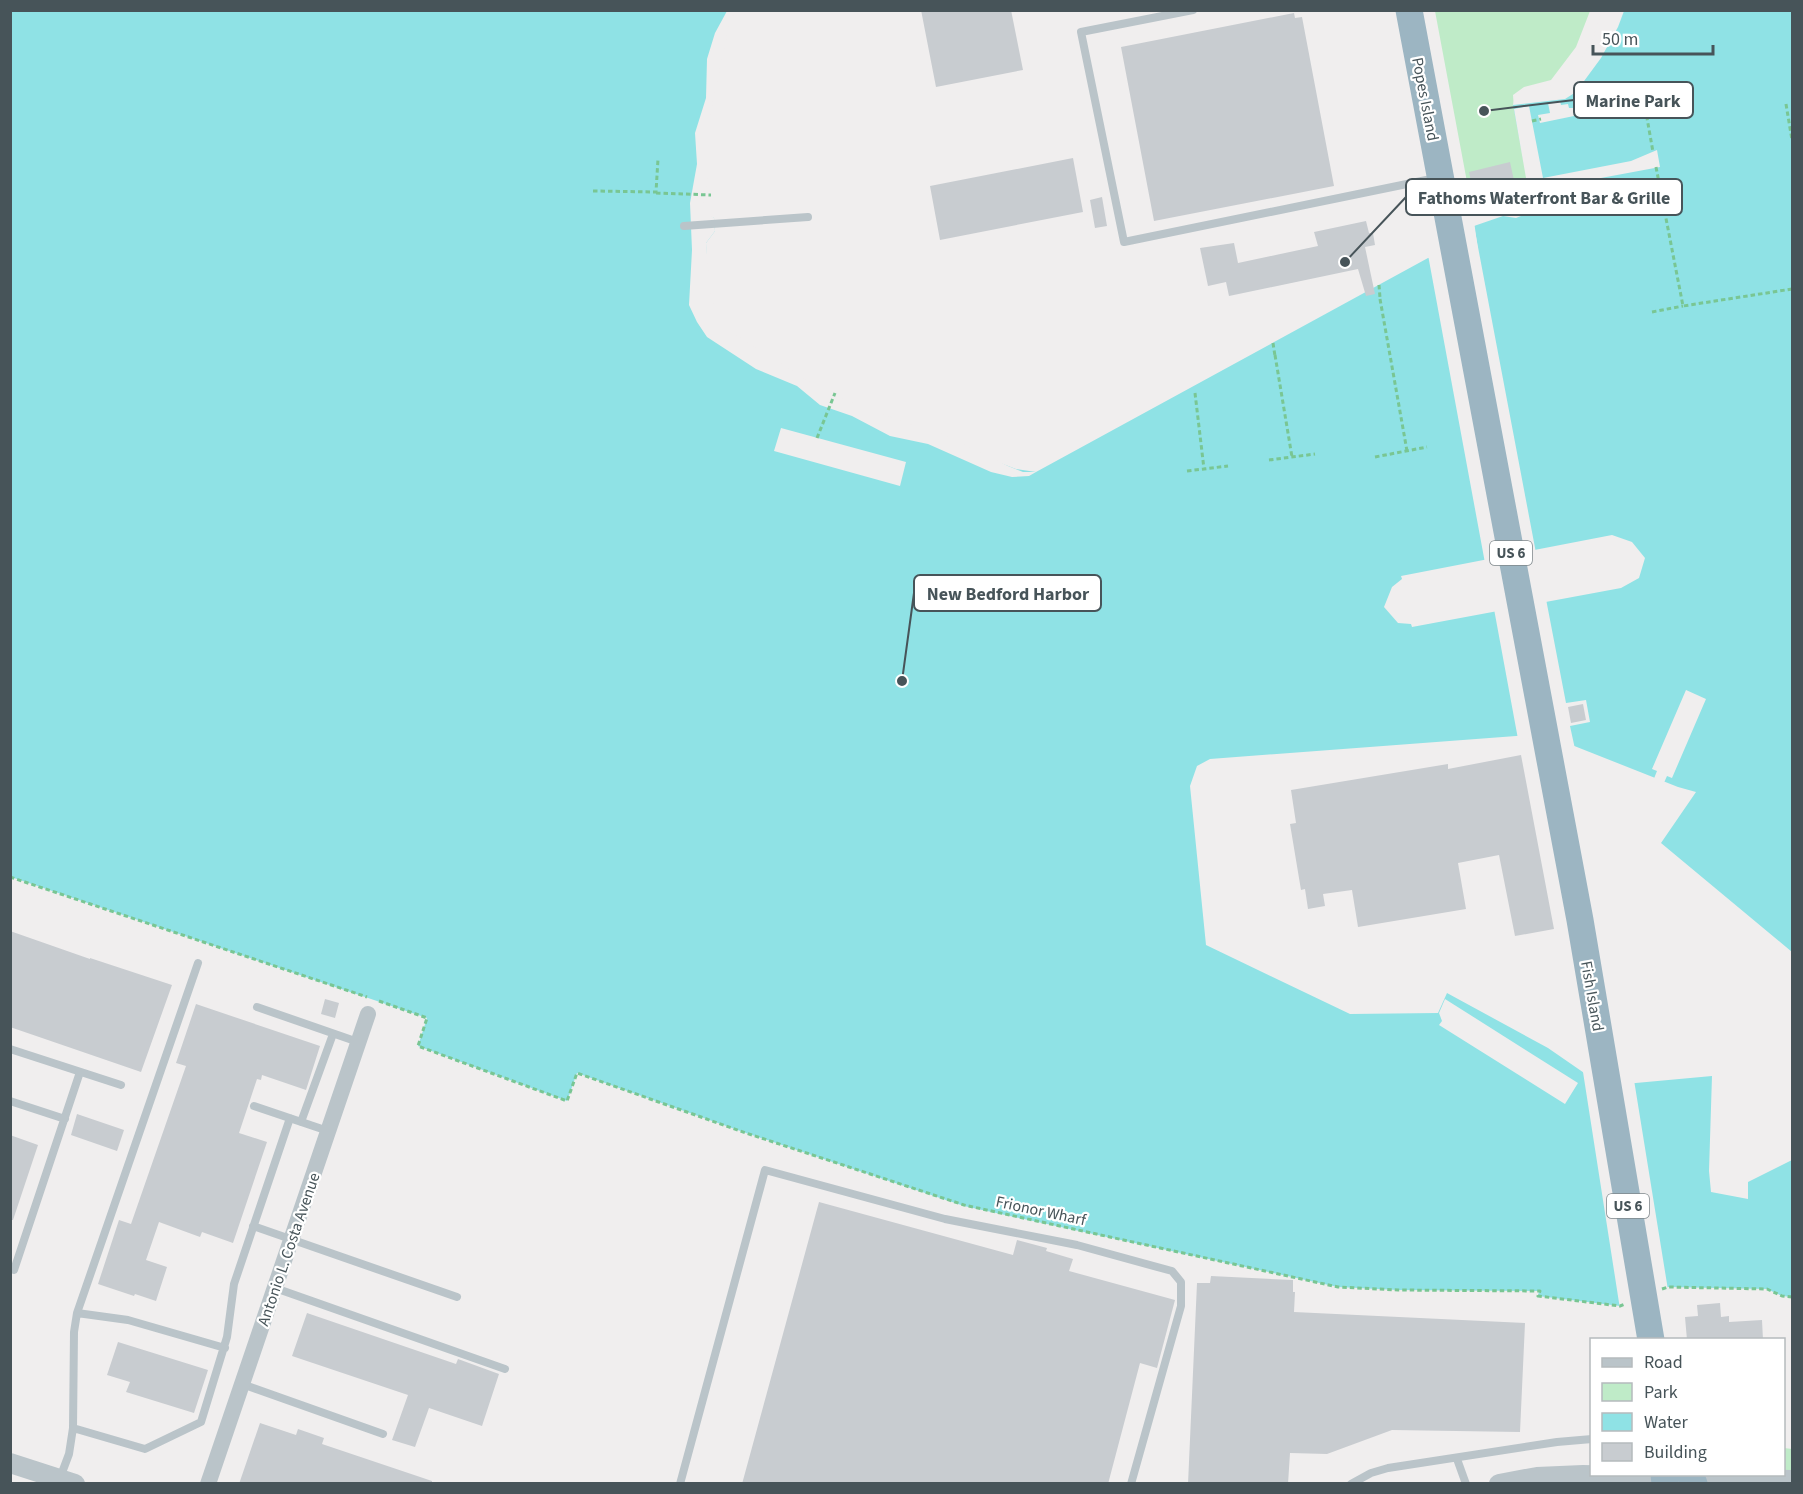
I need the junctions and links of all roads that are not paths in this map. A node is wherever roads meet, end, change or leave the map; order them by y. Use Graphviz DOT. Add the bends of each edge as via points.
graph roads {
  1 [pos="1193,10"];
  2 [pos="1410,11"];
  3 [pos="1441,182"];
  4 [pos="808,217"];
  5 [pos="684,226"];
  6 [pos="198,963"];
  7 [pos="257,1007"];
  8 [pos="368,1014"];
  9 [pos="333,1034"];
  10 [pos="358,1042"];
  11 [pos="10,1049"];
  12 [pos="80,1072"];
  13 [pos="121,1085"];
  14 [pos="10,1101"];
  15 [pos="254,1106"];
  16 [pos="290,1118"];
  17 [pos="65,1119"];
  18 [pos="302,1122"];
  19 [pos="328,1131"];
  20 [pos="253,1226"];
  21 [pos="291,1239"];
  22 [pos="14,1270"];
  23 [pos="275,1288"];
  24 [pos="457,1297"];
  25 [pos="77,1313"];
  26 [pos="1651,1338"];
  27 [pos="225,1348"];
  28 [pos="505,1369"];
  29 [pos="242,1384"];
  30 [pos="73,1428"];
  31 [pos="383,1434"];
  32 [pos="1590,1439"];
  33 [pos="1457,1459"];
  34 [pos="10,1462"];
  35 [pos="1590,1475"];
  36 [pos="1650,1476"];
  37 [pos="1792,1480"];
  38 [pos="68,1481"];
  39 [pos="208,1484"];
  40 [pos="680,1484"];
  41 [pos="1131,1484"];
  42 [pos="1351,1484"];
  43 [pos="1466,1484"];
  44 [pos="1499,1484"];
  1 -- 3 [label="lane" via="1081,32 1124,243"];
  2 -- 3 [label="highway, Popes Island / US 6"];
  3 -- 26 [label="highway, Fish Island / US 6" via="1580,920"];
  4 -- 5 [label="lane"];
  6 -- 25 [label="lane"];
  7 -- 9 [label="lane"];
  8 -- 10 [label="street, Antonio L. Costa Avenue"];
  9 -- 10 [label="lane"];
  9 -- 18 [label="lane"];
  10 -- 19 [label="street, Antonio L. Costa Avenue"];
  11 -- 12 [label="lane"];
  12 -- 13 [label="lane"];
  12 -- 17 [label="lane"];
  14 -- 17 [label="lane"];
  15 -- 16 [label="lane"];
  16 -- 18 [label="lane"];
  16 -- 20 [label="lane"];
  17 -- 22 [label="lane"];
  18 -- 19 [label="lane"];
  19 -- 21 [label="street, Antonio L. Costa Avenue"];
  20 -- 21 [label="lane"];
  20 -- 27 [label="lane" via="234,1284"];
  21 -- 23 [label="street, Antonio L. Costa Avenue"];
  21 -- 24 [label="lane"];
  23 -- 28 [label="lane"];
  23 -- 29 [label="street, Antonio L. Costa Avenue"];
  25 -- 27 [label="lane" via="128,1320"];
  25 -- 30 [label="lane"];
  27 -- 30 [label="lane" via="197,1425 145,1449"];
  29 -- 31 [label="lane"];
  29 -- 39 [label="street, Antonio L. Costa Avenue"];
  30 -- 38 [label="lane"];
  32 -- 33 [label="lane"];
  33 -- 42 [label="lane" via="1379,1470"];
  33 -- 43 [label="lane"];
  34 -- 38 [label="street"];
  35 -- 44 [label="street" via="1537,1477"];
  36 -- 37 [label="street"];
  40 -- 41 [label="lane" via="765,1170 945,1219 1077,1245 1172,1271 1181,1282 1181,1306"];
}
